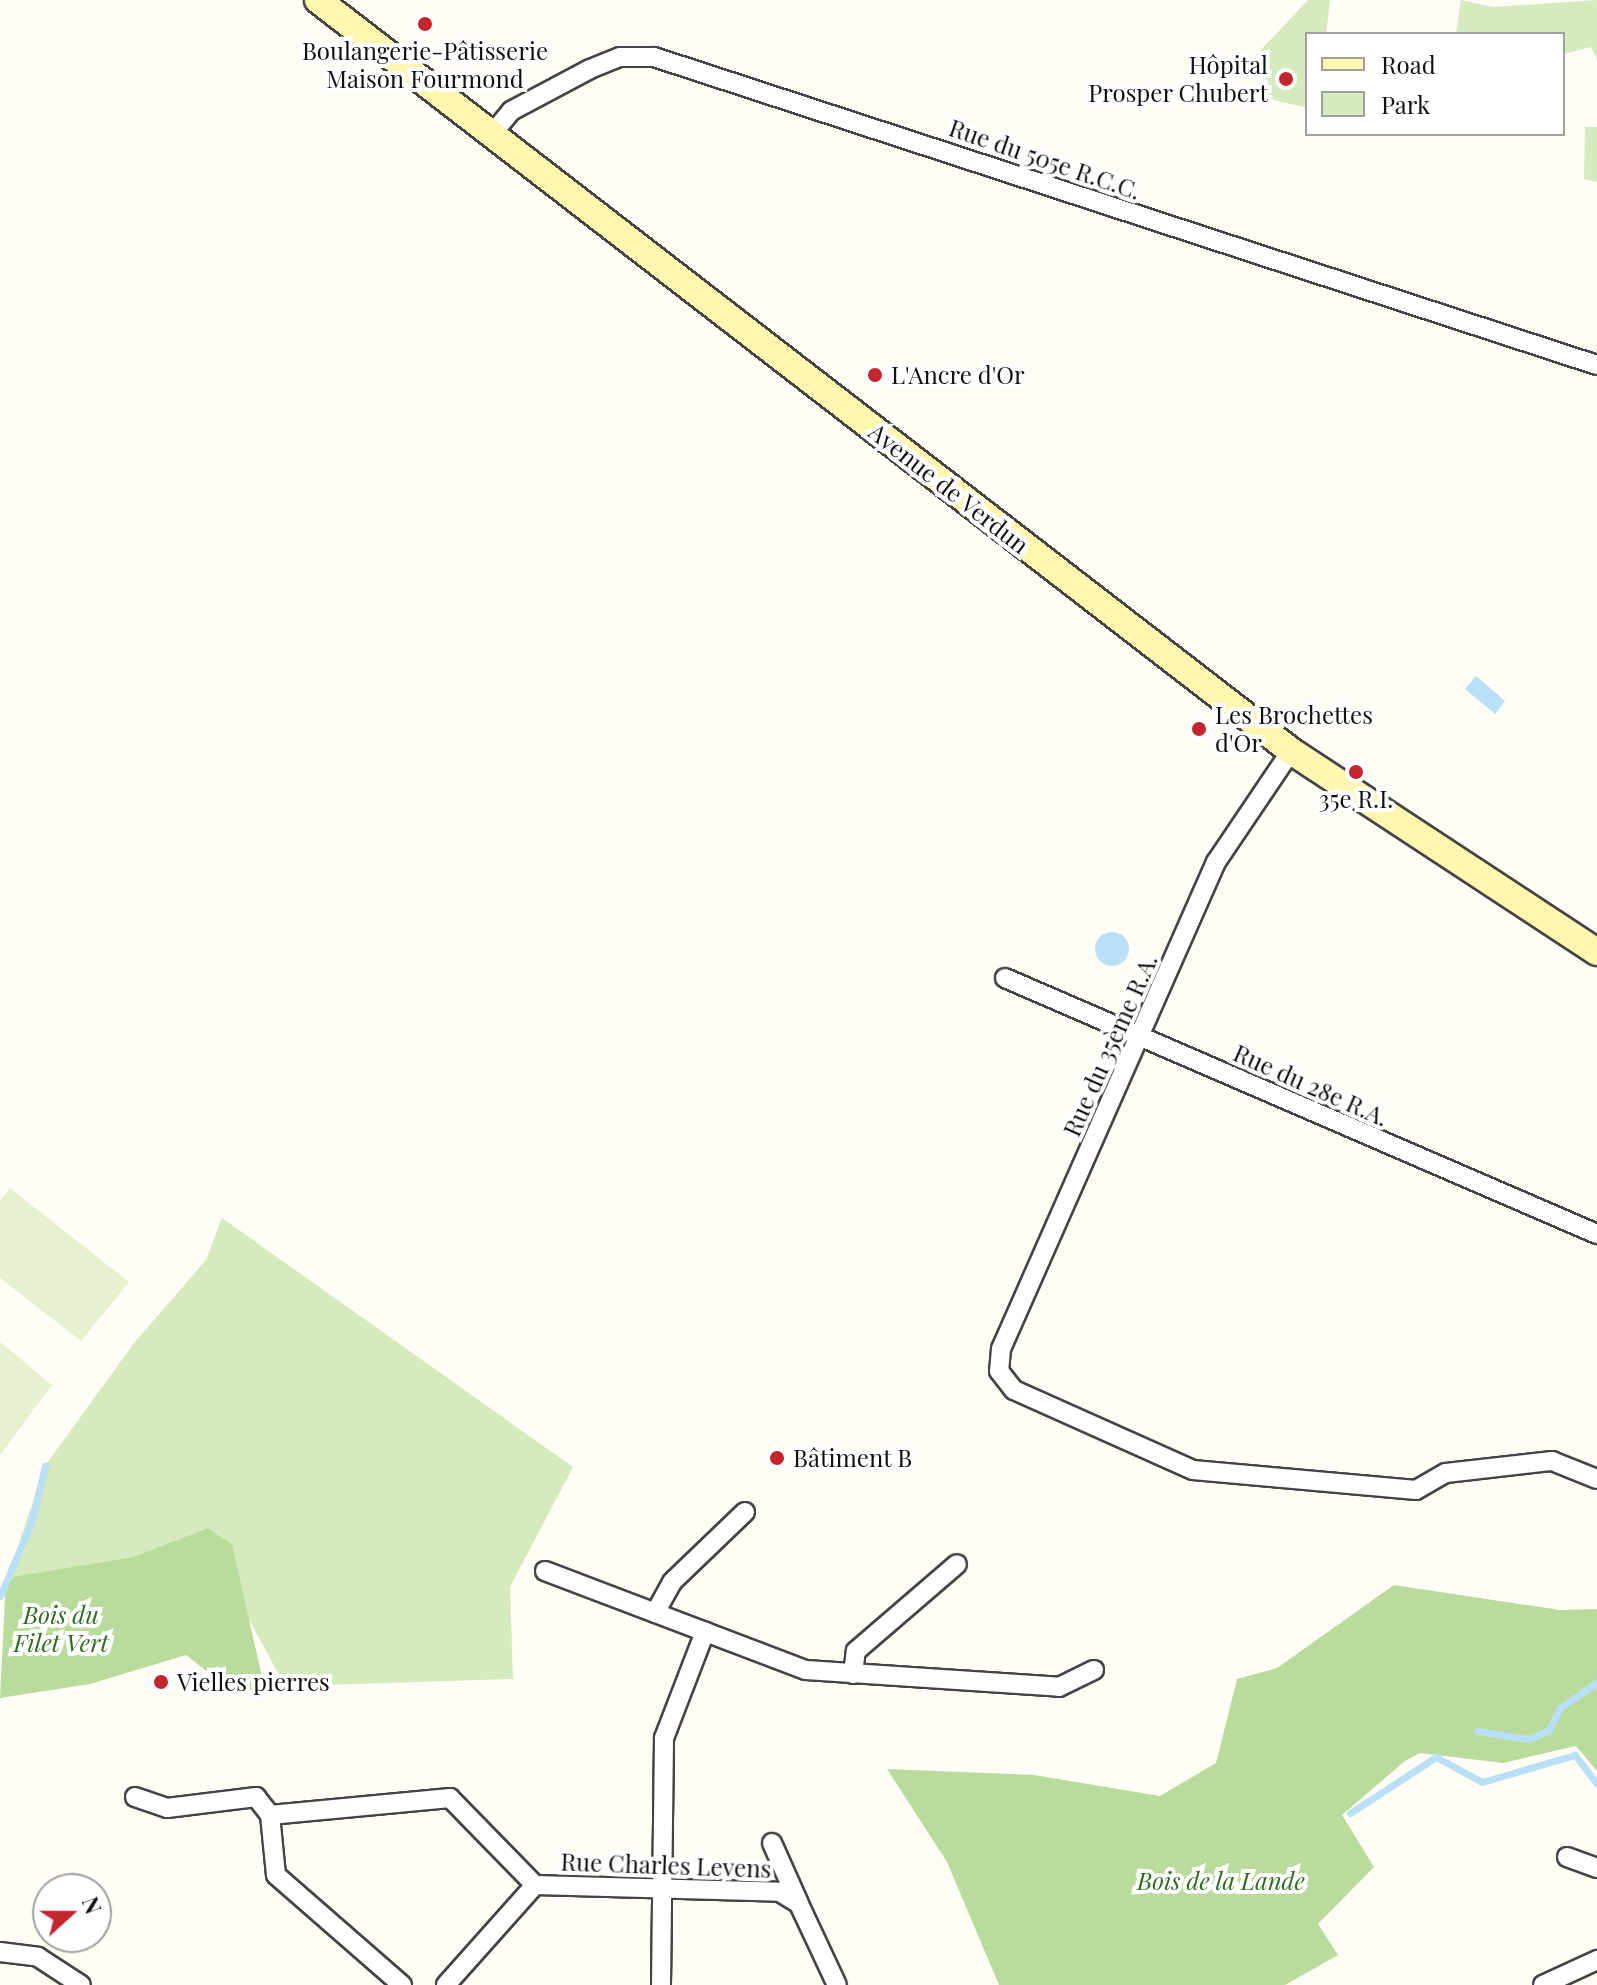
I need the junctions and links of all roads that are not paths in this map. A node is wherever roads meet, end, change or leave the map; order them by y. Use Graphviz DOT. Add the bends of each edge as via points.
graph roads {
  1 [pos="318,0"];
  2 [pos="492,134"];
  3 [pos="1597,365"];
  4 [pos="1291,751"];
  5 [pos="1597,952"];
  6 [pos="1005,978"];
  7 [pos="1141,1034"];
  8 [pos="1597,1234"];
  9 [pos="1597,1479"];
  10 [pos="745,1512"];
  11 [pos="957,1564"];
  12 [pos="545,1571"];
  13 [pos="655,1613"];
  14 [pos="705,1632"];
  15 [pos="1094,1670"];
  16 [pos="853,1674"];
  17 [pos="135,1797"];
  18 [pos="270,1815"];
  19 [pos="772,1843"];
  20 [pos="1567,1857"];
  21 [pos="1597,1868"];
  22 [pos="535,1885"];
  23 [pos="660,1889"];
  24 [pos="799,1904"];
  25 [pos="0,1952"];
  26 [pos="1597,1960"];
  27 [pos="81,1985"];
  28 [pos="402,1985"];
  29 [pos="446,1985"];
  30 [pos="661,1985"];
  31 [pos="837,1985"];
  32 [pos="1543,1985"];
  1 -- 2 [label="main road, Avenue de Verdun"];
  2 -- 3 [label="street, Rue du 505e R.C.C." via="511,111 590,69 620,57 654,57"];
  2 -- 4 [label="main road, Avenue de Verdun"];
  4 -- 5 [label="main road, Avenue de Verdun"];
  4 -- 7 [label="street, Rue du 35ème R.A." via="1216,862"];
  6 -- 7 [label="street, Rue du 28e R.A."];
  7 -- 8 [label="street, Rue du 28e R.A."];
  7 -- 9 [label="street, Rue du 35ème R.A." via="1001,1349 999,1371 1014,1390 1193,1470 1416,1490 1446,1473 1552,1461"];
  10 -- 13 [label="street" via="672,1582"];
  11 -- 16 [label="street" via="856,1651"];
  12 -- 13 [label="street"];
  13 -- 14 [label="street"];
  14 -- 16 [label="street" via="806,1670"];
  14 -- 23 [label="street" via="664,1738"];
  15 -- 16 [label="street" via="1059,1687"];
  17 -- 18 [label="street" via="167,1808 256,1797"];
  18 -- 22 [label="street" via="450,1798"];
  18 -- 28 [label="street" via="276,1875"];
  19 -- 24 [label="street"];
  20 -- 21 [label="street"];
  22 -- 23 [label="street, Rue Charles Levens"];
  22 -- 29 [label="street"];
  23 -- 24 [label="street, Rue Charles Levens" via="772,1891"];
  23 -- 30 [label="street"];
  24 -- 31 [label="street, Rue Charles Levens"];
  25 -- 27 [label="street" via="38,1957"];
  26 -- 32 [label="street"];
}
